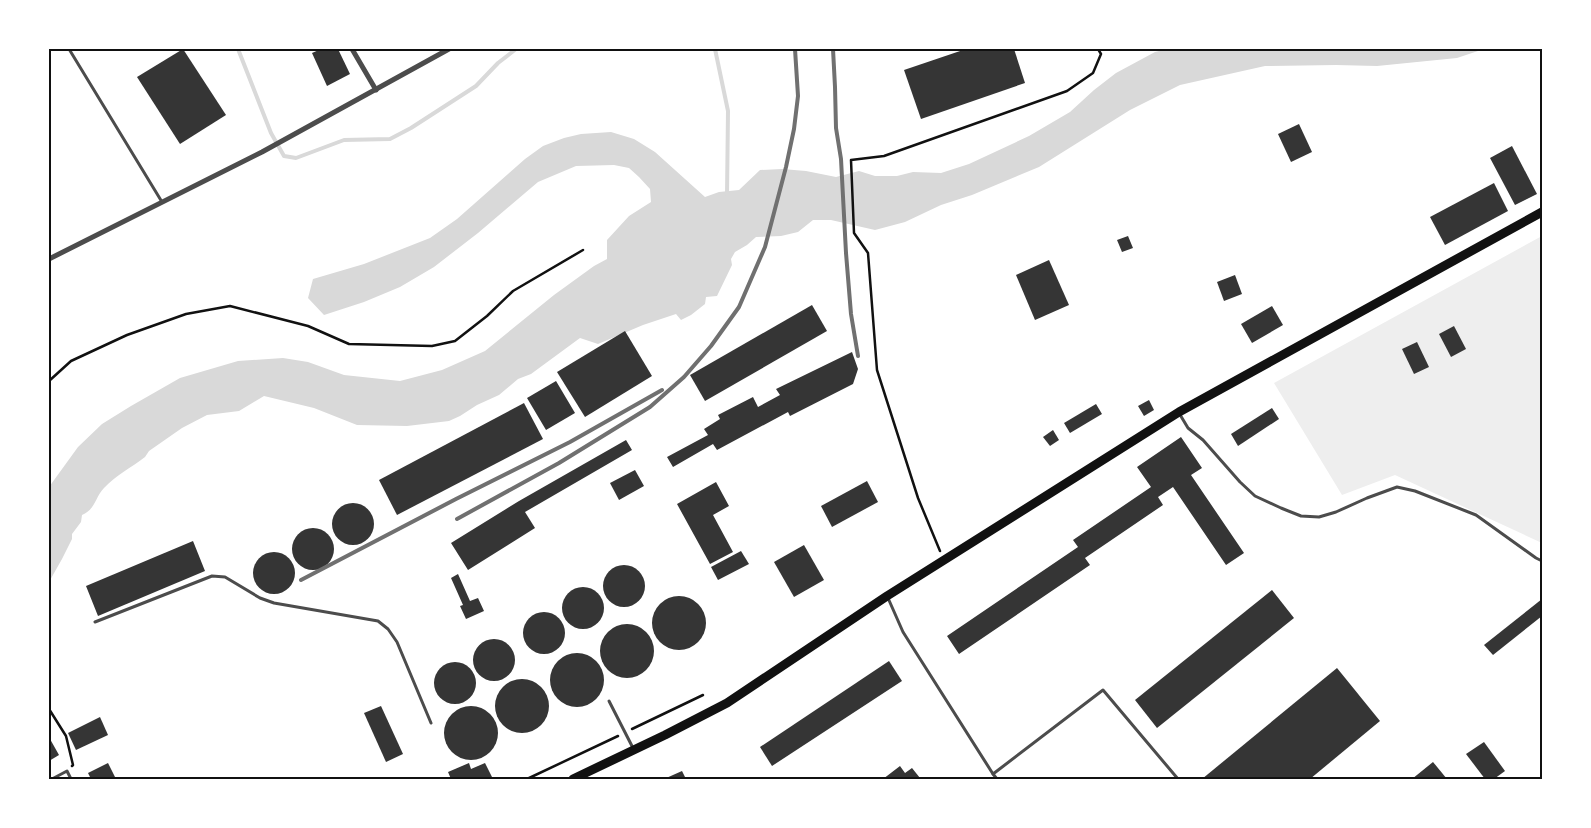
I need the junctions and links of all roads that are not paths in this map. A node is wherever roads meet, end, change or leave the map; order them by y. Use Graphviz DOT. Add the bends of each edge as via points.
graph roads {
  1 [pos="69,49"];
  2 [pos="352,49"];
  3 [pos="449,49"];
  4 [pos="376,90"];
  5 [pos="162,202"];
  6 [pos="1542,212"];
  7 [pos="49,259"];
  8 [pos="1178,412"];
  9 [pos="1542,561"];
  10 [pos="888,596"];
  11 [pos="95,622"];
  12 [pos="609,702"];
  13 [pos="431,723"];
  14 [pos="634,750"];
  15 [pos="993,774"];
  16 [pos="52,779"];
  17 [pos="71,779"];
  18 [pos="572,779"];
  19 [pos="997,779"];
  20 [pos="1178,779"];
  1 -- 5 [label="lane"];
  2 -- 4 [label="street"];
  3 -- 4 [label="street"];
  4 -- 5 [label="street"];
  5 -- 7 [label="street"];
  6 -- 8 [label="main road"];
  8 -- 9 [label="lane" via="1188,428 1240,482 1255,496 1280,508 1301,516 1319,517 1396,487 1415,490 1476,516"];
  8 -- 10 [label="main road"];
  10 -- 14 [label="main road" via="727,703"];
  10 -- 15 [label="lane" via="903,632"];
  11 -- 13 [label="lane" via="212,576 226,577 260,598 274,602 378,622 397,642"];
  12 -- 14 [label="lane"];
  14 -- 18 [label="main road"];
  15 -- 19 [label="lane"];
  15 -- 20 [label="lane" via="1103,690"];
  16 -- 17 [label="lane" via="67,771"];
}
